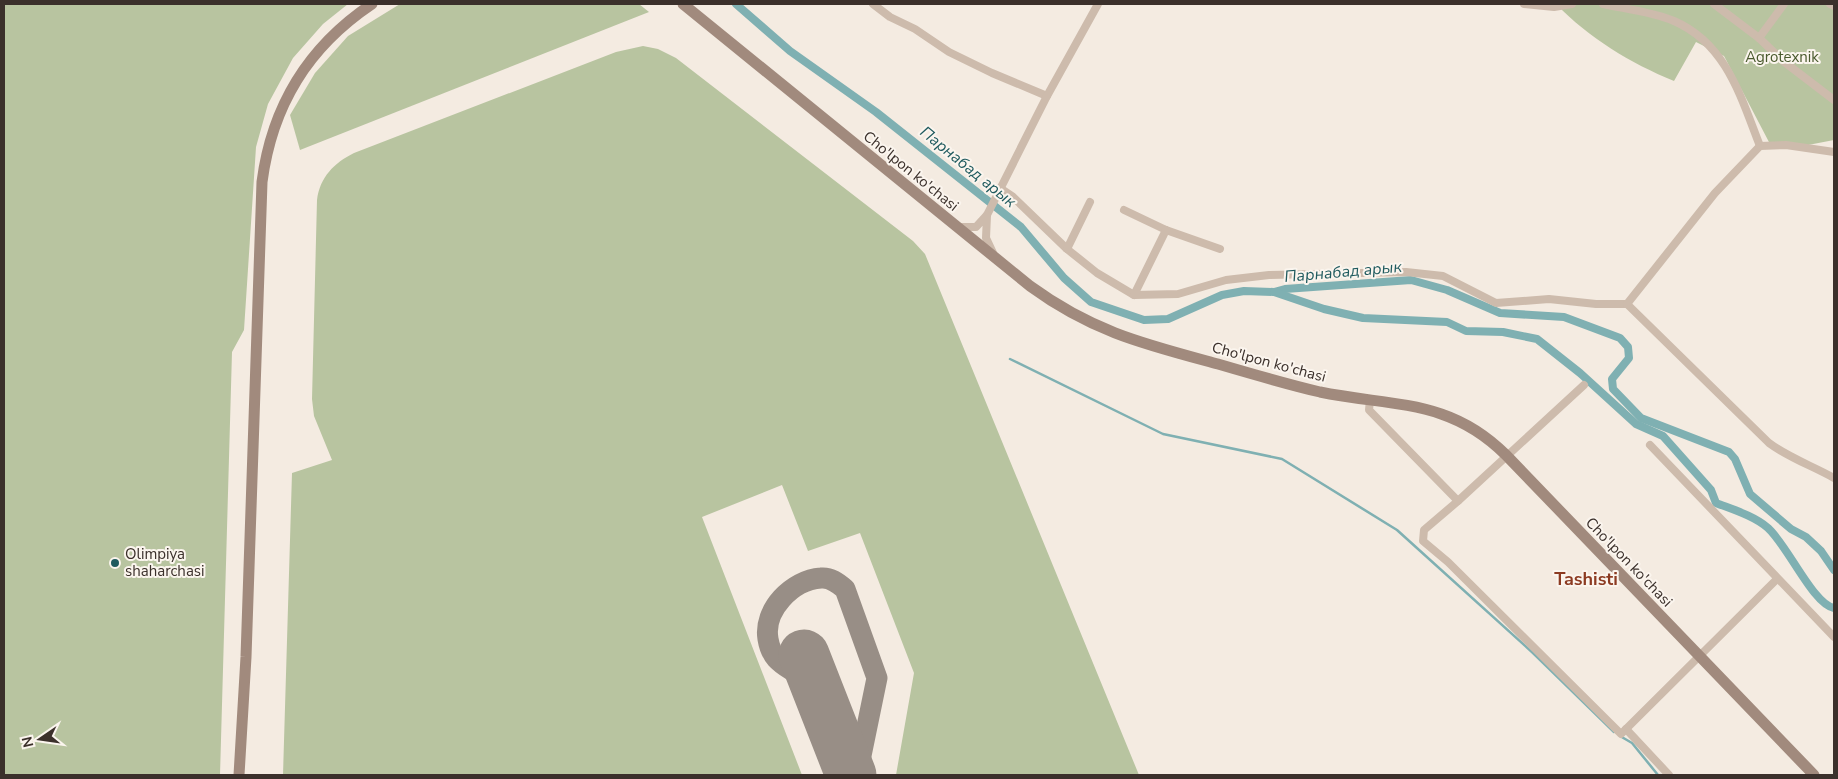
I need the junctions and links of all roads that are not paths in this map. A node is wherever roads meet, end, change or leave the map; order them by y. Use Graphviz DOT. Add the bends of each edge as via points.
graph roads {
  1 [pos="372,4"];
  2 [pos="683,4"];
  3 [pos="873,4"];
  4 [pos="1096,4"];
  5 [pos="1524,4"];
  6 [pos="1572,4"];
  7 [pos="1603,4"];
  8 [pos="1714,4"];
  9 [pos="1784,4"];
  10 [pos="1830,4"];
  11 [pos="1834,6"];
  12 [pos="1760,38"];
  13 [pos="1047,96"];
  14 [pos="1834,100"];
  15 [pos="1760,146"];
  16 [pos="1834,152"];
  17 [pos="998,191"];
  18 [pos="1090,202"];
  19 [pos="1124,210"];
  20 [pos="987,215"];
  21 [pos="952,224"];
  22 [pos="1166,230"];
  23 [pos="1067,248"];
  24 [pos="1220,249"];
  25 [pos="1002,264"];
  26 [pos="1134,296"];
  27 [pos="1627,304"];
  28 [pos="1584,385"];
  29 [pos="1370,400"];
  30 [pos="1650,445"];
  31 [pos="1506,455"];
  32 [pos="1834,478"];
  33 [pos="1458,501"];
  34 [pos="1777,579"];
  35 [pos="1834,637"];
  36 [pos="1698,655"];
  37 [pos="1626,729"];
  38 [pos="239,775"];
  39 [pos="1669,775"];
  40 [pos="1814,775"];
  1 -- 38 [label="main road" via="330,37 305,67 276,120 264,162"];
  2 -- 21 [label="main road, Cho'lpon ko'chasi"];
  3 -- 13 [label="street" via="949,52"];
  4 -- 13 [label="street"];
  5 -- 6 [label="street" via="1554,7"];
  7 -- 15 [label="street" via="1672,20 1693,30 1729,69"];
  8 -- 12 [label="street"];
  9 -- 12 [label="street"];
  10 -- 11 [label="street"];
  12 -- 14 [label="street" via="1782,61"];
  13 -- 17 [label="street"];
  15 -- 16 [label="street" via="1786,145"];
  15 -- 27 [label="street" via="1715,193"];
  17 -- 20 [label="street"];
  17 -- 23 [label="street" via="1012,196"];
  18 -- 23 [label="street"];
  19 -- 22 [label="street"];
  20 -- 21 [label="street" via="976,227 964,229"];
  20 -- 25 [label="street" via="987,243"];
  21 -- 25 [label="main road, Cho'lpon ko'chasi"];
  22 -- 24 [label="street"];
  22 -- 26 [label="street"];
  23 -- 26 [label="street"];
  25 -- 29 [label="main road, Cho'lpon ko'chasi" via="1057,305 1116,335 1305,388"];
  26 -- 27 [label="street" via="1178,294 1226,280 1269,274 1406,272 1443,276 1496,303 1549,299"];
  27 -- 32 [label="street" via="1769,443 1784,454"];
  28 -- 31 [label="street"];
  29 -- 31 [label="main road, Cho'lpon ko'chasi" via="1426,409 1452,417 1481,433"];
  29 -- 33 [label="street" via="1369,410"];
  30 -- 34 [label="street"];
  31 -- 33 [label="street"];
  31 -- 36 [label="main road, Cho'lpon ko'chasi"];
  33 -- 37 [label="street" via="1424,530 1423,541 1621,734"];
  34 -- 35 [label="street"];
  34 -- 36 [label="street"];
  36 -- 37 [label="street"];
  36 -- 40 [label="main road, Cho'lpon ko'chasi"];
  37 -- 39 [label="street"];
}
